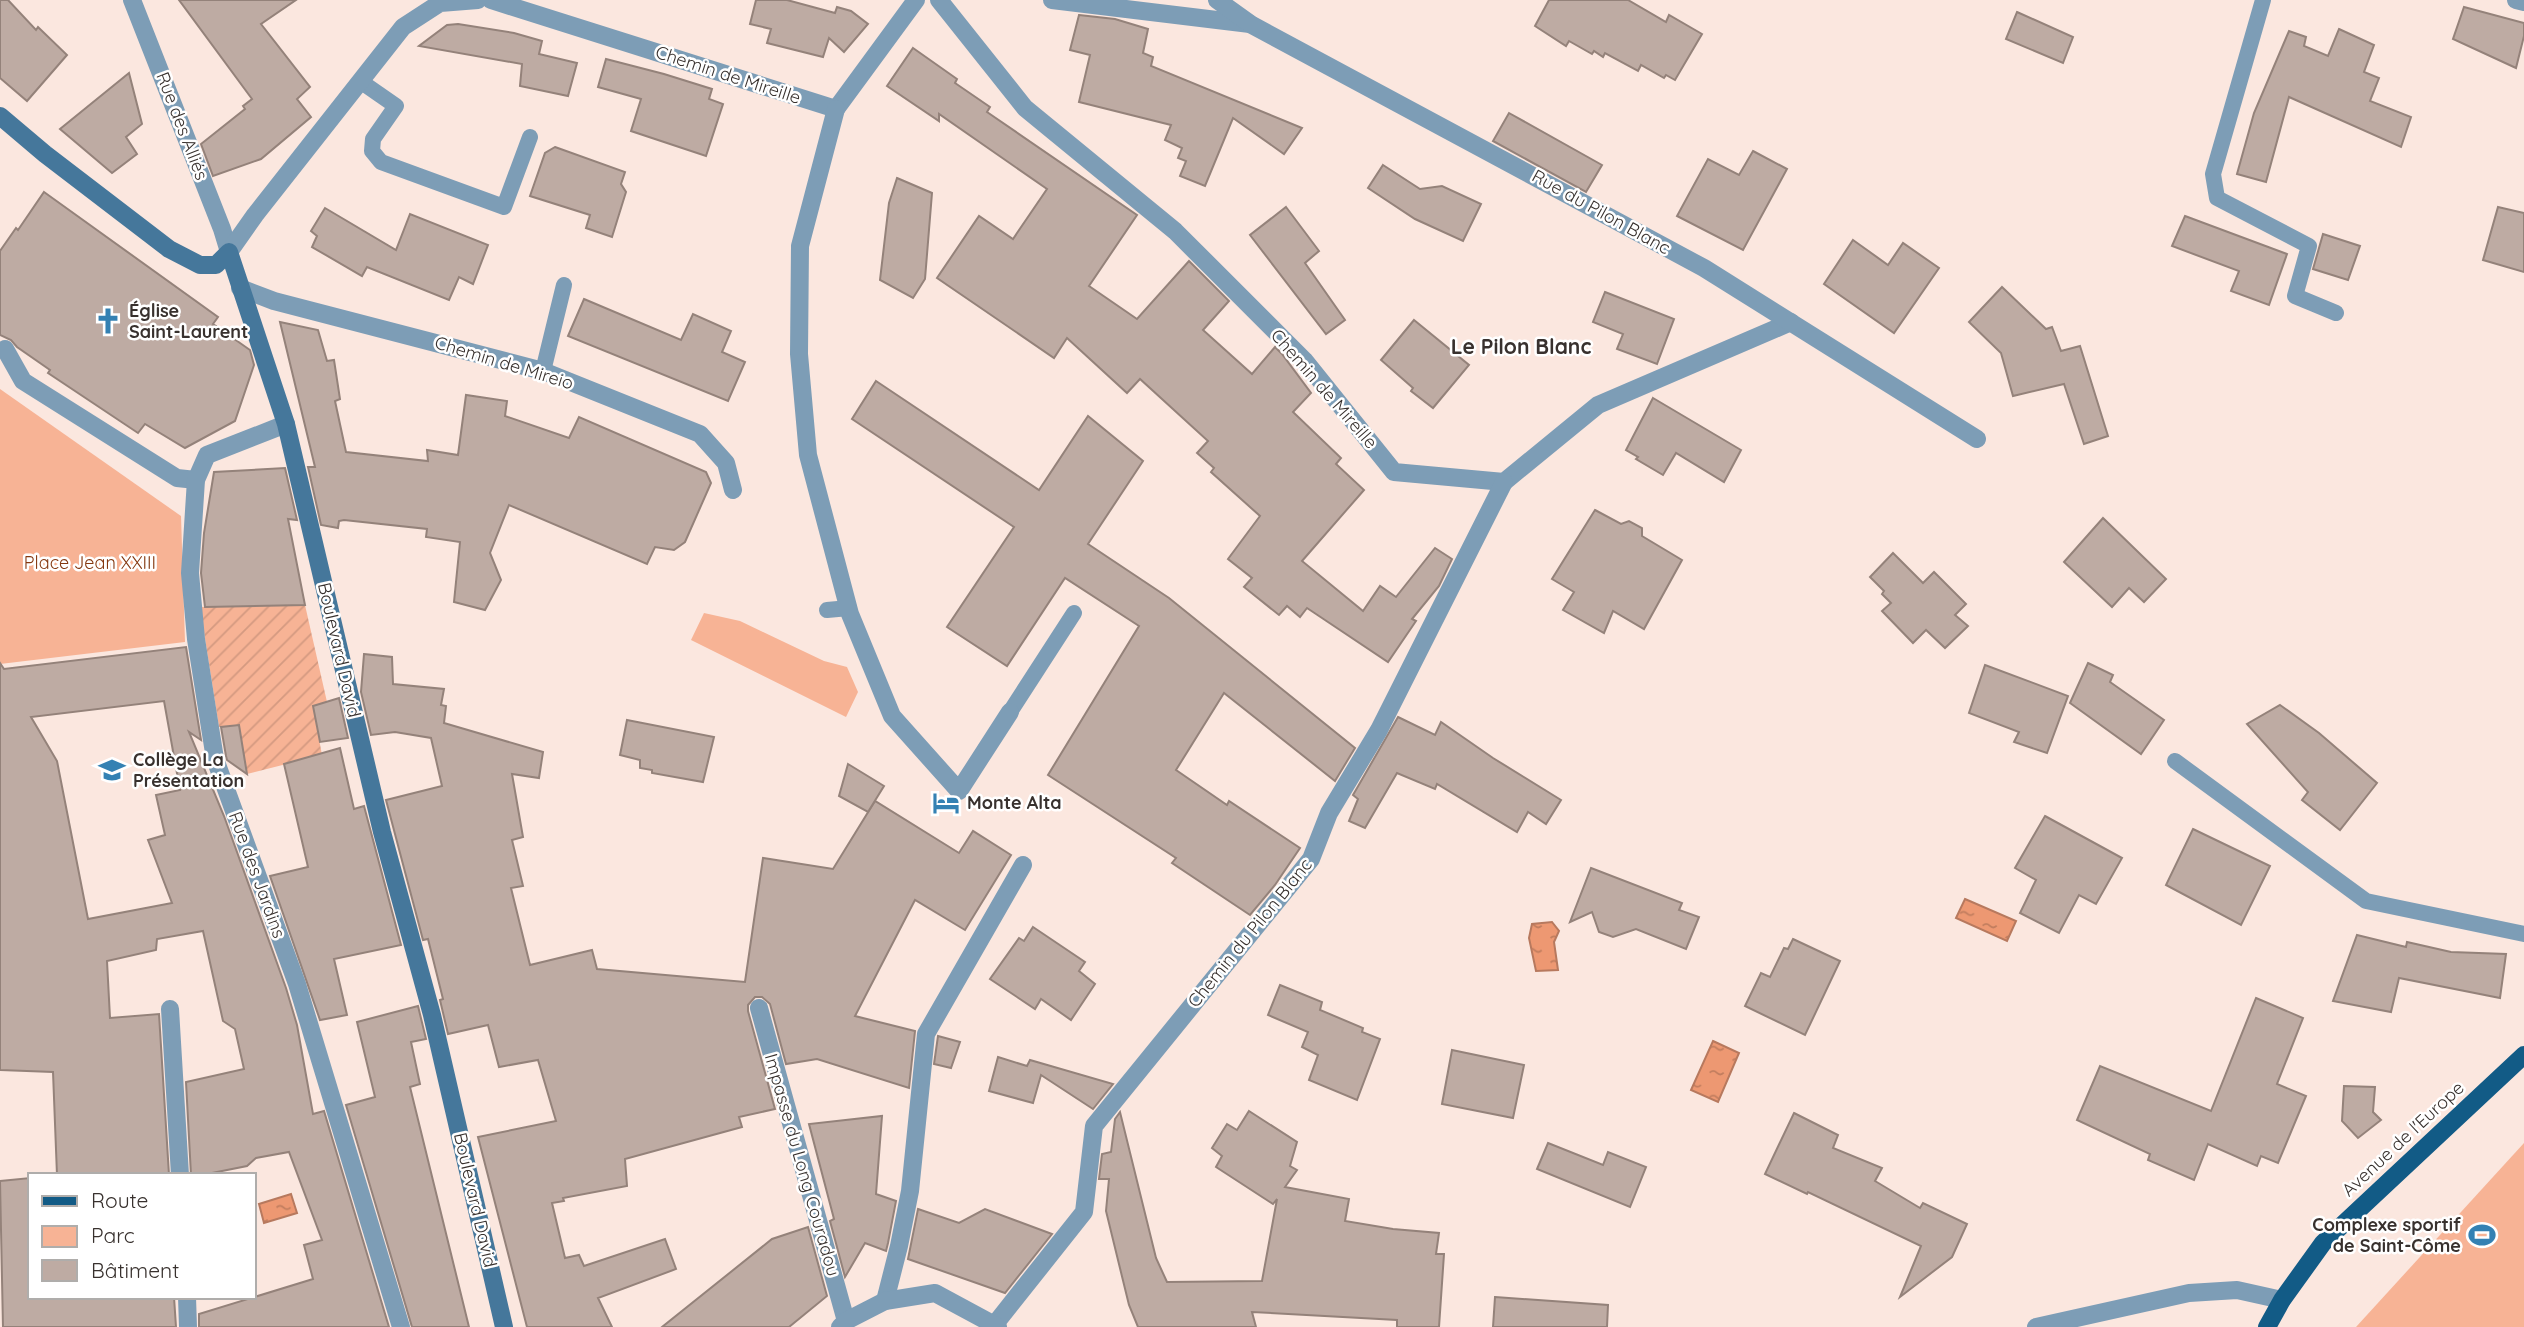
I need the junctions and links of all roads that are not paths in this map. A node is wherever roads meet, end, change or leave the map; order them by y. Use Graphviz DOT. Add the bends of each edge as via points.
graph roads {
  1 [pos="132,0"];
  2 [pos="478,0"];
  3 [pos="491,0"];
  4 [pos="915,0"];
  5 [pos="939,0"];
  6 [pos="1052,0"];
  7 [pos="1217,0"];
  8 [pos="2263,0"];
  9 [pos="2516,0"];
  10 [pos="2524,2"];
  11 [pos="1252,24"];
  12 [pos="360,81"];
  13 [pos="836,109"];
  14 [pos="0,116"];
  15 [pos="530,137"];
  16 [pos="229,252"];
  17 [pos="564,285"];
  18 [pos="240,288"];
  19 [pos="2336,313"];
  20 [pos="1791,322"];
  21 [pos="5,349"];
  22 [pos="543,371"];
  23 [pos="286,424"];
  24 [pos="1977,439"];
  25 [pos="196,480"];
  26 [pos="1504,482"];
  27 [pos="733,490"];
  28 [pos="849,608"];
  29 [pos="827,610"];
  30 [pos="1074,613"];
  31 [pos="1010,712"];
  32 [pos="2175,761"];
  33 [pos="1023,865"];
  34 [pos="2524,934"];
  35 [pos="759,1008"];
  36 [pos="170,1009"];
  37 [pos="2524,1055"];
  38 [pos="180,1173"];
  39 [pos="187,1299"];
  40 [pos="2282,1300"];
  41 [pos="885,1301"];
  42 [pos="843,1324"];
  43 [pos="997,1325"];
  44 [pos="188,1327"];
  45 [pos="401,1327"];
  46 [pos="504,1327"];
  47 [pos="2036,1327"];
  48 [pos="2267,1327"];
  1 -- 16 [label="street, Rue des Alliés"];
  2 -- 12 [label="street" via="440,3 403,26"];
  3 -- 13 [label="street, Chemin de Mireille"];
  4 -- 13 [label="street"];
  5 -- 26 [label="street, Chemin de Mireille" via="1025,108 1175,230 1304,360 1394,472"];
  6 -- 11 [label="street"];
  7 -- 11 [label="street, Rue du Pilon Blanc"];
  8 -- 19 [label="lane" via="2213,174 2217,198 2309,246 2295,296"];
  9 -- 10 [label="street"];
  11 -- 20 [label="street, Rue du Pilon Blanc" via="1704,268"];
  12 -- 15 [label="lane" via="396,106 373,139 372,151 381,162 504,207"];
  12 -- 16 [label="street"];
  13 -- 28 [label="street" via="800,246 799,354 808,455"];
  14 -- 16 [label="street" via="169,249 200,265 216,265"];
  16 -- 18 [label="street, Boulevard David"];
  17 -- 22 [label="lane"];
  18 -- 22 [label="street, Chemin de Mireio"];
  18 -- 23 [label="street, Boulevard David"];
  20 -- 24 [label="street, Rue du Pilon Blanc"];
  20 -- 26 [label="street" via="1598,405"];
  21 -- 25 [label="street" via="23,381 177,478"];
  22 -- 27 [label="street, Chemin de Mireio" via="700,434 726,463"];
  23 -- 25 [label="street" via="208,455"];
  23 -- 46 [label="street, Boulevard David"];
  25 -- 45 [label="street, Rue des Jardins" via="192,610 215,759 297,984"];
  26 -- 43 [label="street, Chemin du Pilon Blanc" via="1378,730 1329,813 1311,859 1094,1126 1084,1212"];
  28 -- 29 [label="lane"];
  28 -- 31 [label="street" via="892,716 959,791"];
  30 -- 31 [label="lane"];
  32 -- 34 [label="lane" via="2366,901"];
  33 -- 41 [label="street" via="926,1034 910,1191"];
  35 -- 42 [label="street, Impasse du Long Couradou"];
  36 -- 38 [label="street"];
  37 -- 40 [label="main road, Avenue de l'Europe" via="2323,1242"];
  39 -- 44 [label="street"];
  40 -- 47 [label="street" via="2236,1290 2189,1293"];
  40 -- 48 [label="main road, Avenue de l'Europe"];
  41 -- 42 [label="street"];
  41 -- 43 [label="street" via="935,1293"];
}
